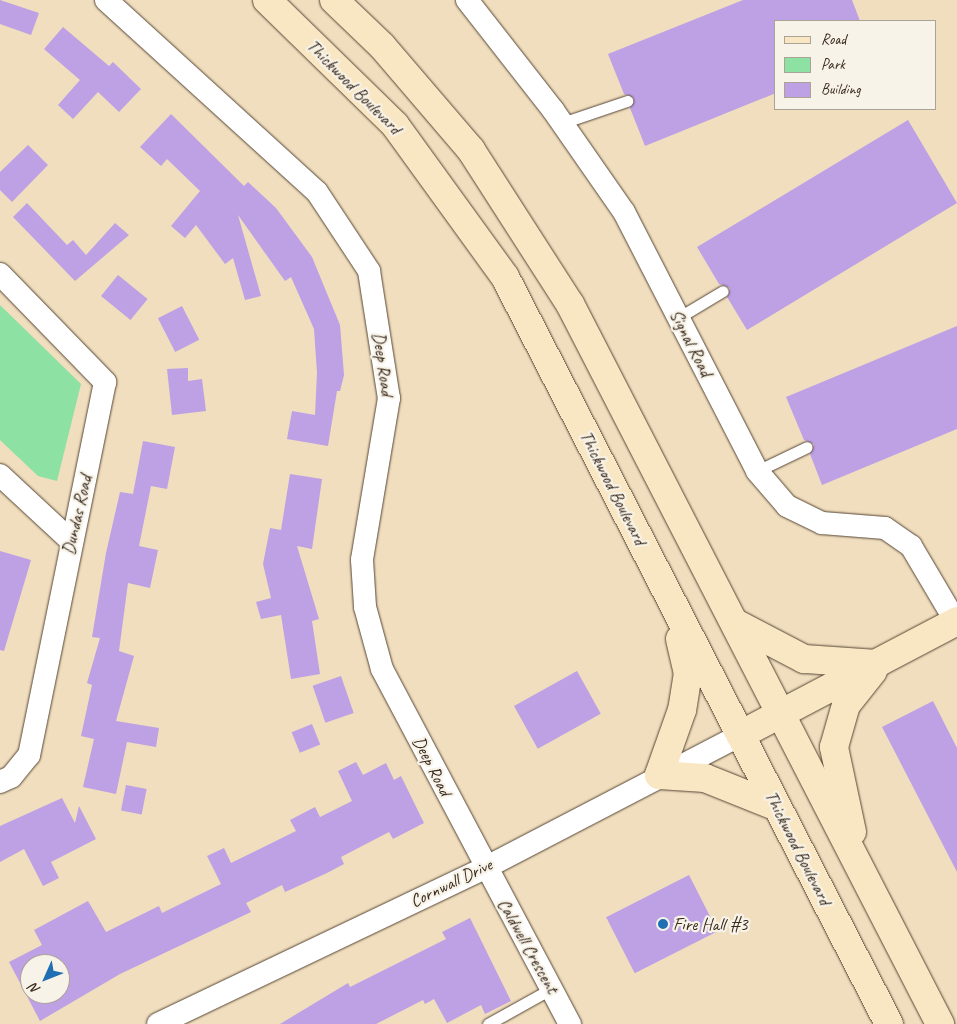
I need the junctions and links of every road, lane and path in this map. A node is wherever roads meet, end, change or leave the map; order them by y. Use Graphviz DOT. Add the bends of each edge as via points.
graph roads {
  1 [pos="106,0"];
  2 [pos="267,0"];
  3 [pos="334,0"];
  4 [pos="467,0"];
  5 [pos="626,101"];
  6 [pos="562,123"];
  7 [pos="0,274"];
  8 [pos="723,291"];
  9 [pos="678,318"];
  10 [pos="807,447"];
  11 [pos="757,471"];
  12 [pos="0,475"];
  13 [pos="71,541"];
  14 [pos="672,603"];
  15 [pos="956,621"];
  16 [pos="735,623"];
  17 [pos="879,664"];
  18 [pos="780,713"];
  19 [pos="740,735"];
  20 [pos="659,776"];
  21 [pos="0,782"];
  22 [pos="777,807"];
  23 [pos="859,865"];
  24 [pos="485,868"];
  25 [pos="552,988"];
  26 [pos="158,1024"];
  27 [pos="488,1024"];
  28 [pos="570,1024"];
  29 [pos="889,1024"];
  30 [pos="940,1024"];
  1 -- 24 [label="street, Deep Road" via="317,192 369,271 389,398 362,560 365,608 382,670"];
  2 -- 14 [label="main road, Thickwood Boulevard" via="395,125 504,277"];
  3 -- 16 [label="main road" via="382,46 476,158 570,304"];
  4 -- 6 [label="street, Signal Road"];
  5 -- 6 [label="lane"];
  6 -- 9 [label="street, Signal Road" via="624,212"];
  7 -- 13 [label="street, Dundas Road" via="105,382"];
  8 -- 9 [label="lane"];
  9 -- 11 [label="street, Signal Road"];
  10 -- 11 [label="lane"];
  11 -- 15 [label="street, Signal Road" via="788,506 822,523 885,528 911,546"];
  12 -- 13 [label="street"];
  13 -- 21 [label="street, Dundas Road" via="29,755 11,777"];
  14 -- 19 [label="main road, Thickwood Boulevard"];
  14 -- 20 [label="main road" via="688,673 682,710"];
  15 -- 17 [label="main road, Signal Road"];
  16 -- 17 [label="main road" via="804,659"];
  16 -- 18 [label="main road"];
  17 -- 18 [label="main road, Signal Road"];
  17 -- 23 [label="main road" via="846,705 834,747"];
  18 -- 19 [label="main road, Signal Road"];
  18 -- 23 [label="main road"];
  19 -- 20 [label="street, Cornwall Drive"];
  19 -- 22 [label="main road, Thickwood Boulevard"];
  20 -- 22 [label="main road" via="705,778"];
  20 -- 24 [label="street, Cornwall Drive"];
  22 -- 29 [label="main road, Thickwood Boulevard"];
  23 -- 30 [label="main road"];
  24 -- 25 [label="street, Caldwell Crescent"];
  24 -- 26 [label="street, Cornwall Drive"];
  25 -- 27 [label="lane"];
  25 -- 28 [label="street, Caldwell Crescent"];
}
